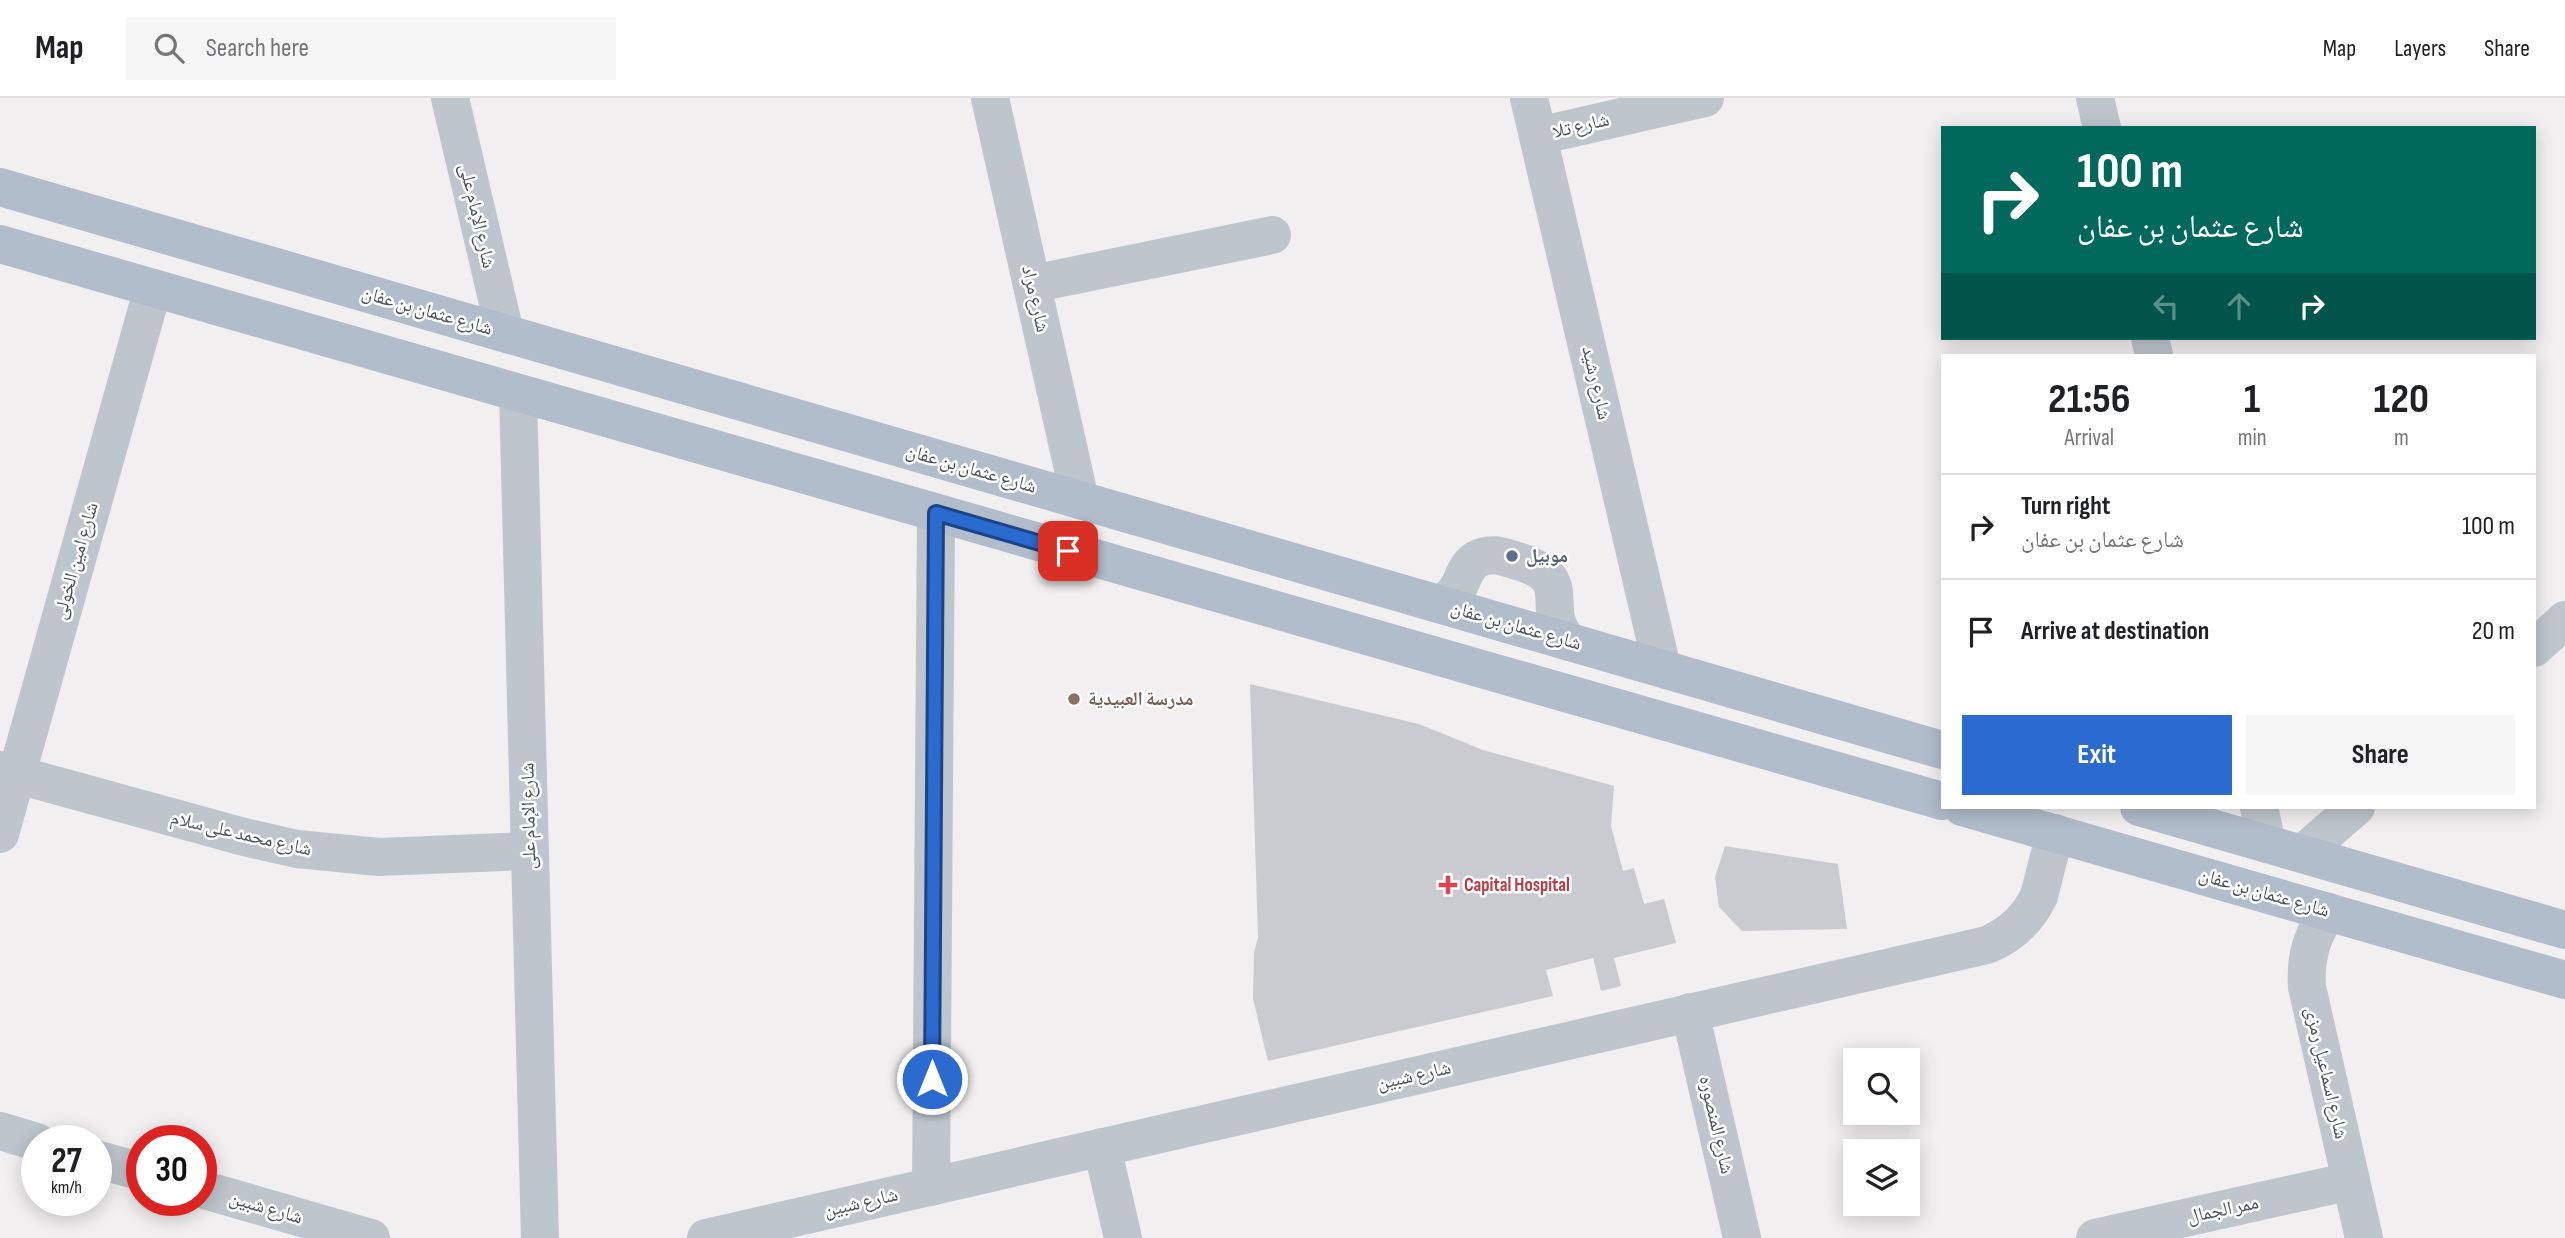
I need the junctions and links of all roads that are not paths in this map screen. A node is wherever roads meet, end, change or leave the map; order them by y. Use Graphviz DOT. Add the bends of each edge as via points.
graph roads {
  1 [pos="450,98"];
  2 [pos="990,98"];
  3 [pos="1529,98"];
  4 [pos="1705,98"];
  5 [pos="2095,98"];
  6 [pos="2102,126"];
  7 [pos="1538,136"];
  8 [pos="0,187"];
  9 [pos="1272,235"];
  10 [pos="0,244"];
  11 [pos="1032,284"];
  12 [pos="153,288"];
  13 [pos="505,334"];
  14 [pos="518,394"];
  15 [pos="1080,500"];
  16 [pos="936,513"];
  17 [pos="1440,604"];
  18 [pos="2565,620"];
  19 [pos="1569,642"];
  20 [pos="2536,646"];
  21 [pos="1662,668"];
  22 [pos="1941,750"];
  23 [pos="8,773"];
  24 [pos="1941,801"];
  25 [pos="1969,809"];
  26 [pos="2146,809"];
  27 [pos="2260,809"];
  28 [pos="2353,809"];
  29 [pos="2055,833"];
  30 [pos="0,835"];
  31 [pos="2285,849"];
  32 [pos="529,851"];
  33 [pos="2329,912"];
  34 [pos="2565,930"];
  35 [pos="2565,980"];
  36 [pos="1690,1012"];
  37 [pos="0,1131"];
  38 [pos="21,1137"];
  39 [pos="1102,1147"];
  40 [pos="2351,1181"];
  41 [pos="931,1186"];
  42 [pos="217,1194"];
  43 [pos="371,1238"];
  44 [pos="540,1238"];
  45 [pos="706,1238"];
  46 [pos="1123,1238"];
  47 [pos="1742,1238"];
  48 [pos="2095,1238"];
  49 [pos="2364,1238"];
  1 -- 13 [label="street, شارع الإمام على"];
  2 -- 11 [label="street, شارع مراد"];
  3 -- 7 [label="street, شارع رشيد"];
  4 -- 7 [label="street, شارع تلا"];
  5 -- 6 [label="street"];
  7 -- 21 [label="street, شارع رشيد"];
  8 -- 13 [label="main road, شارع عثمان بن عفان"];
  9 -- 11 [label="street"];
  10 -- 12 [label="main road"];
  11 -- 15 [label="street, شارع مراد"];
  12 -- 14 [label="main road"];
  12 -- 23 [label="street, شارع امين الخولى"];
  13 -- 15 [label="main road, شارع عثمان بن عفان"];
  14 -- 16 [label="main road"];
  14 -- 32 [label="street, شارع الإمام على"];
  15 -- 17 [label="main road, شارع عثمان بن عفان"];
  16 -- 24 [label="main road"];
  16 -- 41 [label="street"];
  17 -- 19 [label="main road, شارع عثمان بن عفان"];
  17 -- 19 [label="street" via="1457,593 1468,567 1479,558 1494,554 1532,565 1553,585 1557,622"];
  18 -- 20 [label="street"];
  19 -- 21 [label="main road, شارع عثمان بن عفان"];
  21 -- 22 [label="main road, شارع عثمان بن عفان"];
  23 -- 30 [label="street, شارع امين الخولى"];
  23 -- 32 [label="street, شارع محمد على سلام" via="257,841 311,851 392,857"];
  25 -- 29 [label="main road, شارع عثمان بن عفان"];
  26 -- 31 [label="main road"];
  27 -- 31 [label="street"];
  28 -- 31 [label="street"];
  29 -- 33 [label="main road, شارع عثمان بن عفان"];
  29 -- 36 [label="street, شارع شبين" via="2035,905 1997,941"];
  31 -- 34 [label="main road"];
  32 -- 44 [label="street, شارع الإمام على"];
  33 -- 35 [label="main road, شارع عثمان بن عفان"];
  33 -- 40 [label="street, شارع اسماعيل رمزى" via="2311,943 2306,978"];
  36 -- 39 [label="street, شارع شبين"];
  36 -- 47 [label="street, شارع المنصوره"];
  37 -- 38 [label="street"];
  39 -- 41 [label="street, شارع شبين"];
  39 -- 46 [label="street"];
  40 -- 48 [label="street, ممر الجمال"];
  40 -- 49 [label="street, شارع اسماعيل رمزى"];
  41 -- 45 [label="street, شارع شبين"];
  42 -- 43 [label="street, شارع شبين"];
}
